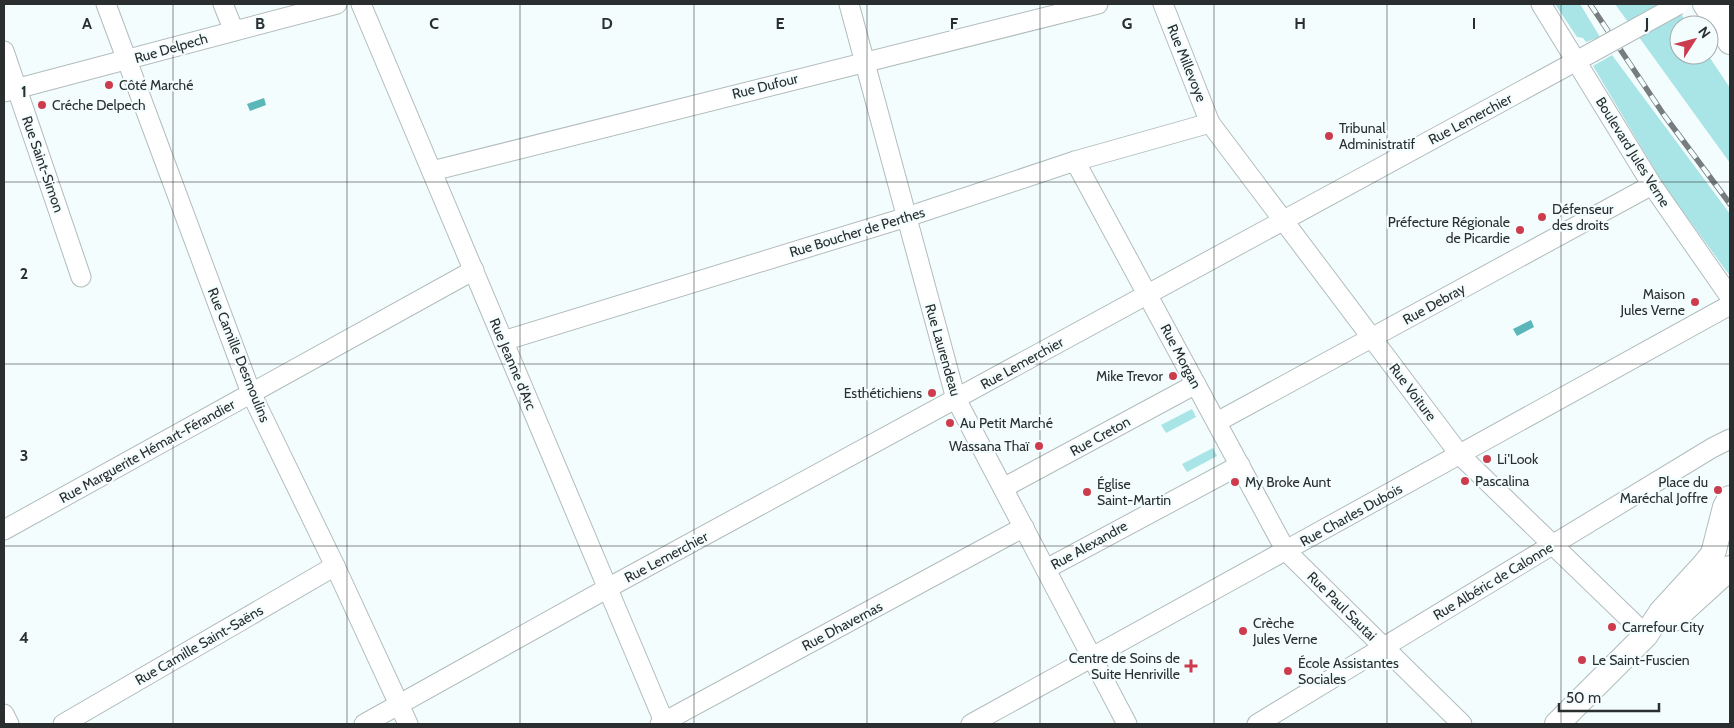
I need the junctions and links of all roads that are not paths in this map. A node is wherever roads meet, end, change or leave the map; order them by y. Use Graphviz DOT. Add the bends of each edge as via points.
graph roads {
  1 [pos="106,4"];
  2 [pos="223,4"];
  3 [pos="337,4"];
  4 [pos="361,4"];
  5 [pos="849,4"];
  6 [pos="1098,4"];
  7 [pos="1163,4"];
  8 [pos="1541,4"];
  9 [pos="1679,4"];
  10 [pos="1706,4"];
  11 [pos="1727,4"];
  12 [pos="1730,9"];
  13 [pos="234,30"];
  14 [pos="1730,42"];
  15 [pos="4,51"];
  16 [pos="1584,57"];
  17 [pos="126,60"];
  18 [pos="865,61"];
  19 [pos="10,90"];
  20 [pos="1210,123"];
  21 [pos="1076,161"];
  22 [pos="432,171"];
  23 [pos="1652,185"];
  24 [pos="907,217"];
  25 [pos="1283,219"];
  26 [pos="474,270"];
  27 [pos="82,277"];
  28 [pos="1148,295"];
  29 [pos="1730,297"];
  30 [pos="1730,305"];
  31 [pos="1372,338"];
  32 [pos="504,341"];
  33 [pos="1196,384"];
  34 [pos="251,393"];
  35 [pos="956,399"];
  36 [pos="1217,422"];
  37 [pos="1730,439"];
  38 [pos="1460,455"];
  39 [pos="1240,465"];
  40 [pos="1003,488"];
  41 [pos="1730,498"];
  42 [pos="1024,527"];
  43 [pos="4,530"];
  44 [pos="1553,544"];
  45 [pos="1724,547"];
  46 [pos="1286,551"];
  47 [pos="335,566"];
  48 [pos="1046,569"];
  49 [pos="1717,571"];
  50 [pos="608,588"];
  51 [pos="1646,635"];
  52 [pos="1384,647"];
  53 [pos="1093,658"];
  54 [pos="399,705"];
  55 [pos="4,714"];
  56 [pos="9,724"];
  57 [pos="63,724"];
  58 [pos="364,724"];
  59 [pos="408,724"];
  60 [pos="663,724"];
  61 [pos="971,724"];
  62 [pos="1127,724"];
  63 [pos="1257,724"];
  64 [pos="1462,724"];
  65 [pos="1557,724"];
  1 -- 17 [label="street, Rue Camille Desmoulins"];
  2 -- 13 [label="street"];
  3 -- 13 [label="street, Rue Delpech"];
  4 -- 22 [label="street, Rue Jeanne d'Arc"];
  5 -- 18 [label="street, Rue Laurendeau"];
  6 -- 18 [label="street, Rue Dufour"];
  7 -- 20 [label="street, Rue Millevoye"];
  8 -- 16 [label="street, Boulevard Jules Verne"];
  9 -- 16 [label="street, Rue Lemerchier, bridge"];
  10 -- 14 [label="main road"];
  11 -- 12 [label="main road"];
  13 -- 17 [label="street, Rue Delpech"];
  15 -- 19 [label="street, Rue Saint-Simon"];
  16 -- 23 [label="street, Boulevard Jules Verne"];
  16 -- 25 [label="street, Rue Lemerchier"];
  17 -- 19 [label="street, Rue Delpech"];
  17 -- 34 [label="street, Rue Camille Desmoulins"];
  18 -- 22 [label="street, Rue Dufour"];
  18 -- 24 [label="street, Rue Laurendeau"];
  19 -- 27 [label="street, Rue Saint-Simon"];
  20 -- 21 [label="street, Rue Boucher de Perthes"];
  20 -- 25 [label="street, Rue Voiture"];
  21 -- 24 [label="street, Rue Boucher de Perthes"];
  21 -- 28 [label="street, Rue Morgan"];
  22 -- 26 [label="street, Rue Jeanne d'Arc"];
  23 -- 29 [label="street, Boulevard Jules Verne"];
  23 -- 31 [label="street, Rue Debray"];
  24 -- 32 [label="street, Rue Boucher de Perthes"];
  24 -- 35 [label="street, Rue Laurendeau"];
  25 -- 28 [label="street, Rue Lemerchier"];
  25 -- 31 [label="street, Rue Voiture"];
  26 -- 32 [label="street, Rue Jeanne d'Arc"];
  26 -- 34 [label="street, Rue Marguerite Hémart-Férandier"];
  28 -- 33 [label="street, Rue Morgan"];
  28 -- 35 [label="street, Rue Lemerchier"];
  30 -- 38 [label="street, Rue Charles Dubois"];
  31 -- 36 [label="street, Rue Debray"];
  31 -- 38 [label="street, Rue Voiture"];
  32 -- 50 [label="street, Rue Jeanne d'Arc"];
  33 -- 36 [label="street, Rue Morgan"];
  33 -- 40 [label="street, Rue Creton"];
  34 -- 43 [label="street, Rue Marguerite Hémart-Férandier"];
  34 -- 47 [label="street, Rue Camille Desmoulins"];
  35 -- 40 [label="street, Rue Laurendeau"];
  35 -- 50 [label="street, Rue Lemerchier"];
  36 -- 39 [label="street, Rue Morgan"];
  37 -- 44 [label="street, Rue Albéric de Calonne"];
  38 -- 44 [label="street, Rue Voiture"];
  38 -- 46 [label="street, Rue Charles Dubois"];
  39 -- 46 [label="street, Rue Morgan"];
  39 -- 48 [label="street, Rue Alexandre"];
  40 -- 42 [label="street, Rue Laurendeau"];
  41 -- 45 [label="main road" via="1725,507"];
  42 -- 48 [label="street, Rue Laurendeau"];
  42 -- 60 [label="street, Rue Dhavernas"];
  44 -- 51 [label="street, Rue Voiture"];
  44 -- 52 [label="street, Rue Albéric de Calonne"];
  45 -- 49 [label="main road" via="1713,554"];
  46 -- 52 [label="street, Rue Paul Sautai"];
  46 -- 53 [label="street, Rue Charles Dubois"];
  47 -- 54 [label="street, Rue Camille Desmoulins"];
  47 -- 57 [label="street, Rue Camille Saint-Saëns"];
  48 -- 53 [label="street, Rue Laurendeau"];
  49 -- 51 [label="main road" via="1661,612"];
  50 -- 54 [label="street, Rue Lemerchier"];
  50 -- 60 [label="street, Rue Jeanne d'Arc"];
  51 -- 65 [label="main road"];
  52 -- 63 [label="street, Rue Albéric de Calonne"];
  52 -- 64 [label="street, Rue Paul Sautai"];
  53 -- 61 [label="street, Rue Charles Dubois"];
  53 -- 62 [label="street, Rue Laurendeau"];
  54 -- 58 [label="street, Rue Lemerchier"];
  54 -- 59 [label="street, Rue Camille Desmoulins"];
  55 -- 56 [label="street"];
}
